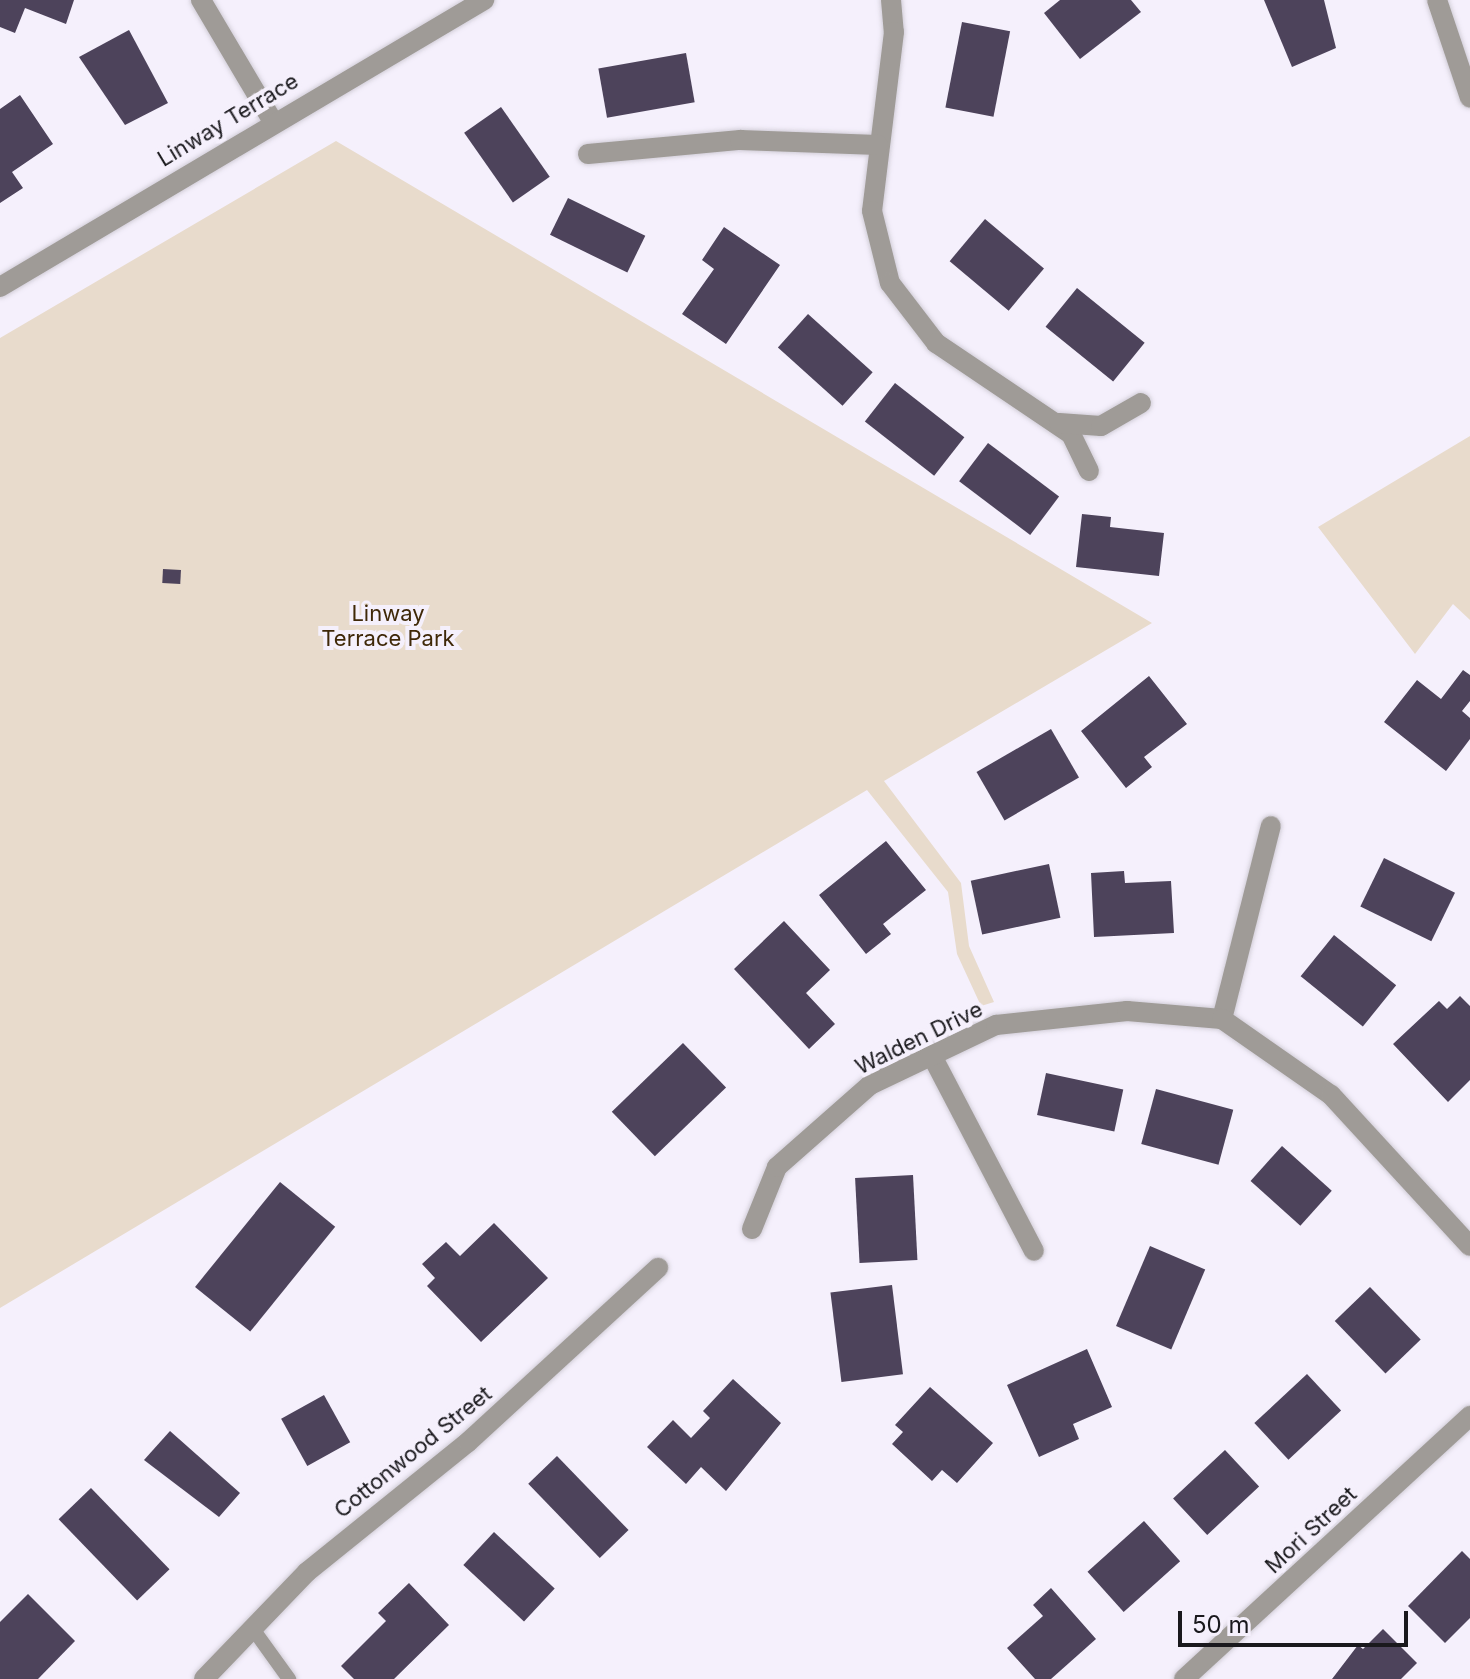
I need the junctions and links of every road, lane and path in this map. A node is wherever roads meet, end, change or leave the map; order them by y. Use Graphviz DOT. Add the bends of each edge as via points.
graph roads {
  1 [pos="201,0"];
  2 [pos="484,0"];
  3 [pos="891,0"];
  4 [pos="1437,0"];
  5 [pos="1470,98"];
  6 [pos="272,120"];
  7 [pos="878,145"];
  8 [pos="588,154"];
  9 [pos="0,287"];
  10 [pos="1141,403"];
  11 [pos="1055,422"];
  12 [pos="1089,471"];
  13 [pos="1271,826"];
  14 [pos="1222,1019"];
  15 [pos="931,1054"];
  16 [pos="752,1229"];
  17 [pos="1470,1246"];
  18 [pos="1034,1251"];
  19 [pos="658,1268"];
  20 [pos="1470,1416"];
  21 [pos="253,1629"];
  22 [pos="204,1679"];
  23 [pos="289,1679"];
  24 [pos="1184,1679"];
  1 -- 6 [label="street"];
  2 -- 6 [label="street, Linway Terrace"];
  3 -- 7 [label="street" via="894,32"];
  4 -- 5 [label="street"];
  6 -- 9 [label="street, Linway Terrace"];
  7 -- 8 [label="street" via="740,140"];
  7 -- 11 [label="street" via="872,211 877,248 903,305 936,343"];
  10 -- 11 [label="street" via="1101,426"];
  11 -- 12 [label="street" via="1071,434"];
  13 -- 14 [label="street"];
  14 -- 15 [label="street, Walden Drive" via="1061,1014 996,1025"];
  14 -- 17 [label="street" via="1331,1095"];
  15 -- 16 [label="street, Walden Drive" via="870,1085 819,1124 777,1167"];
  15 -- 18 [label="street"];
  19 -- 21 [label="street, Cottonwood Street" via="468,1442 307,1572"];
  20 -- 24 [label="street, Mori Street"];
  21 -- 22 [label="street, Cottonwood Street"];
  21 -- 23 [label="lane"];
}
